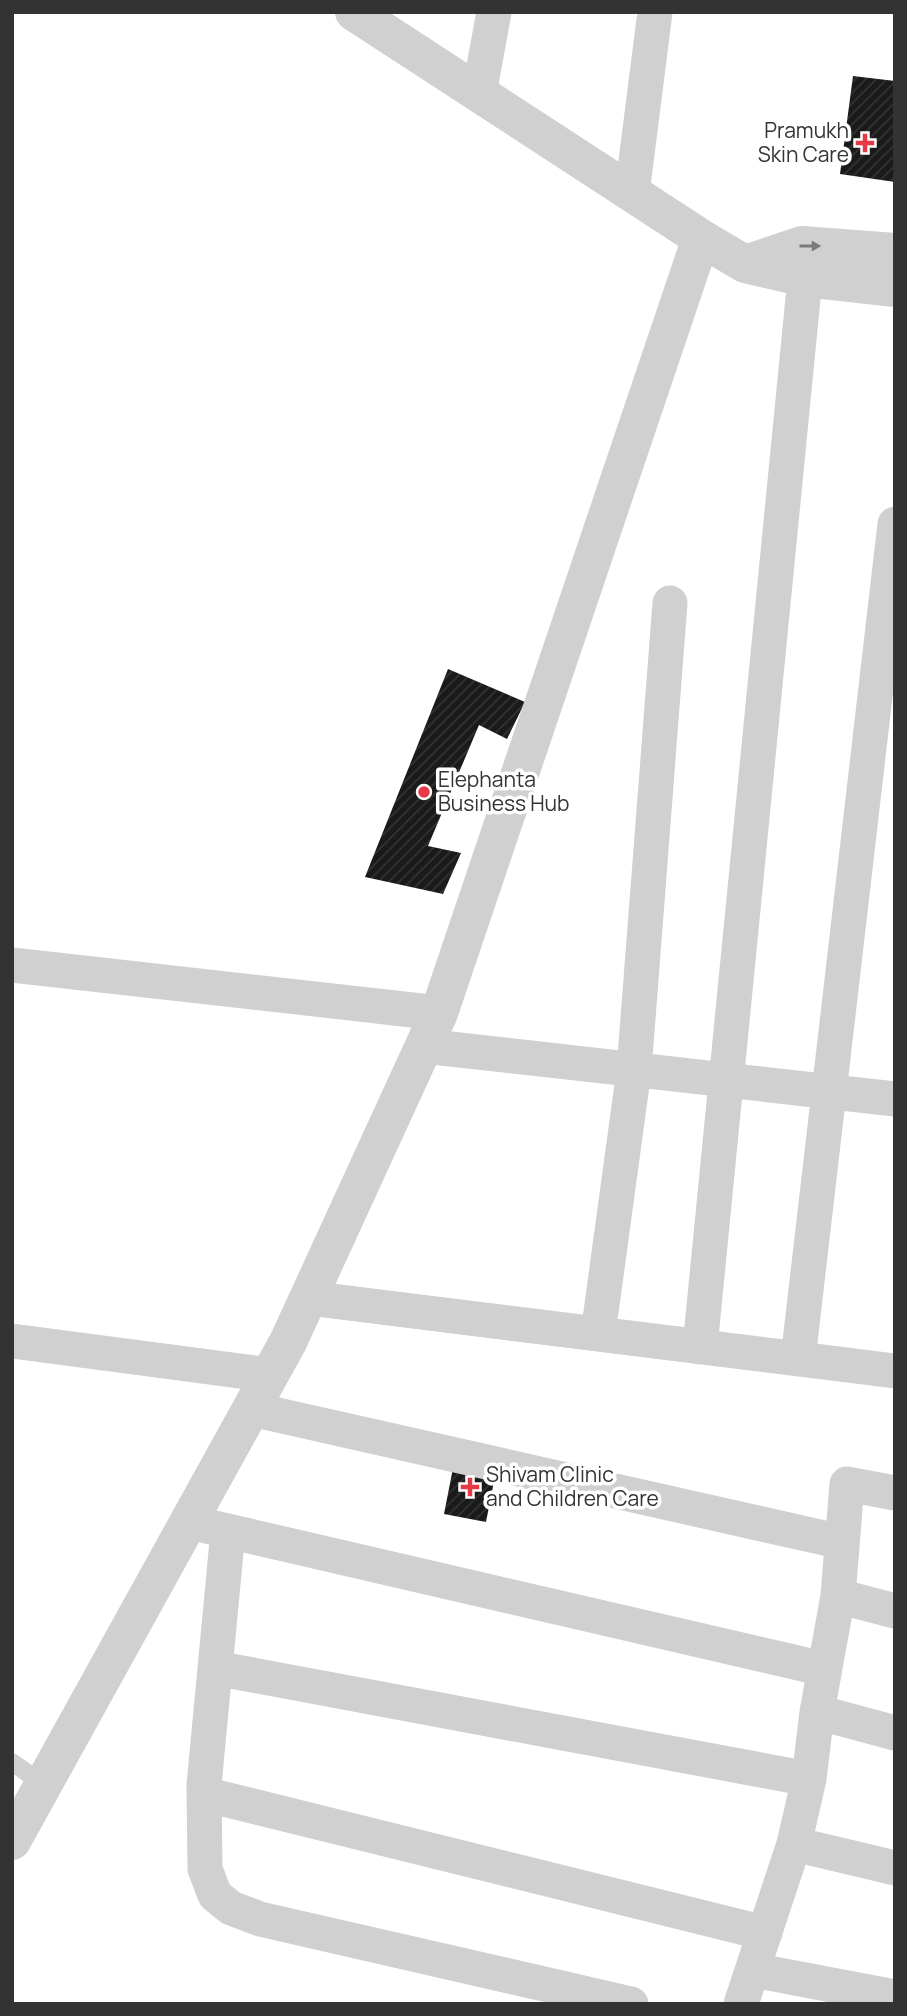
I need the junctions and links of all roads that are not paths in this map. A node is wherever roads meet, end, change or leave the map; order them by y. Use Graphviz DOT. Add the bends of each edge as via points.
graph roads {
  1 [pos="354,12"];
  2 [pos="494,12"];
  3 [pos="655,12"];
  4 [pos="388,23"];
  5 [pos="479,94"];
  6 [pos="632,193"];
  7 [pos="701,238"];
  8 [pos="895,252"];
  9 [pos="745,264"];
  10 [pos="805,278"];
  11 [pos="895,288"];
  12 [pos="895,524"];
  13 [pos="670,603"];
  14 [pos="12,965"];
  15 [pos="431,1029"];
  16 [pos="634,1070"];
  17 [pos="727,1080"];
  18 [pos="830,1092"];
  19 [pos="895,1099"];
  20 [pos="308,1298"];
  21 [pos="598,1334"];
  22 [pos="12,1341"];
  23 [pos="700,1347"];
  24 [pos="798,1359"];
  25 [pos="895,1371"];
  26 [pos="270,1375"];
  27 [pos="251,1409"];
  28 [pos="895,1493"];
  29 [pos="189,1521"];
  30 [pos="228,1531"];
  31 [pos="842,1542"];
  32 [pos="838,1596"];
  33 [pos="895,1611"];
  34 [pos="215,1668"];
  35 [pos="824,1669"];
  36 [pos="817,1712"];
  37 [pos="895,1733"];
  38 [pos="12,1762"];
  39 [pos="809,1779"];
  40 [pos="43,1784"];
  41 [pos="204,1794"];
  42 [pos="12,1840"];
  43 [pos="794,1844"];
  44 [pos="895,1868"];
  45 [pos="765,1933"];
  46 [pos="753,1970"];
  47 [pos="895,1997"];
  48 [pos="631,2004"];
  49 [pos="741,2004"];
  1 -- 4 [label="street"];
  2 -- 5 [label="street"];
  3 -- 6 [label="street"];
  4 -- 5 [label="street"];
  5 -- 6 [label="street"];
  6 -- 7 [label="street"];
  7 -- 9 [label="street"];
  7 -- 15 [label="street"];
  9 -- 8 [label="street, one-way" via="802,245"];
  9 -- 10 [label="street"];
  10 -- 11 [label="street"];
  10 -- 17 [label="street"];
  12 -- 18 [label="street"];
  13 -- 16 [label="street"];
  14 -- 15 [label="street"];
  15 -- 16 [label="street"];
  15 -- 20 [label="street"];
  16 -- 17 [label="street"];
  16 -- 21 [label="street"];
  17 -- 18 [label="street"];
  17 -- 23 [label="street"];
  18 -- 19 [label="street"];
  18 -- 24 [label="street"];
  20 -- 21 [label="street"];
  20 -- 26 [label="street"];
  21 -- 23 [label="street"];
  22 -- 26 [label="street"];
  23 -- 24 [label="street"];
  24 -- 25 [label="street"];
  26 -- 27 [label="street"];
  27 -- 29 [label="street"];
  27 -- 31 [label="street"];
  28 -- 31 [label="street" via="847,1483"];
  29 -- 30 [label="street"];
  29 -- 40 [label="street"];
  30 -- 34 [label="street"];
  30 -- 35 [label="street"];
  31 -- 32 [label="street"];
  32 -- 33 [label="street"];
  32 -- 35 [label="street"];
  34 -- 39 [label="street"];
  34 -- 41 [label="street"];
  35 -- 36 [label="street"];
  36 -- 37 [label="street"];
  36 -- 39 [label="street"];
  38 -- 40 [label="lane"];
  39 -- 43 [label="street"];
  40 -- 42 [label="street"];
  41 -- 45 [label="street"];
  41 -- 48 [label="street" via="205,1869 215,1895 230,1908 260,1919"];
  43 -- 44 [label="street"];
  43 -- 45 [label="street"];
  45 -- 46 [label="street"];
  46 -- 47 [label="street"];
  46 -- 49 [label="street"];
}
